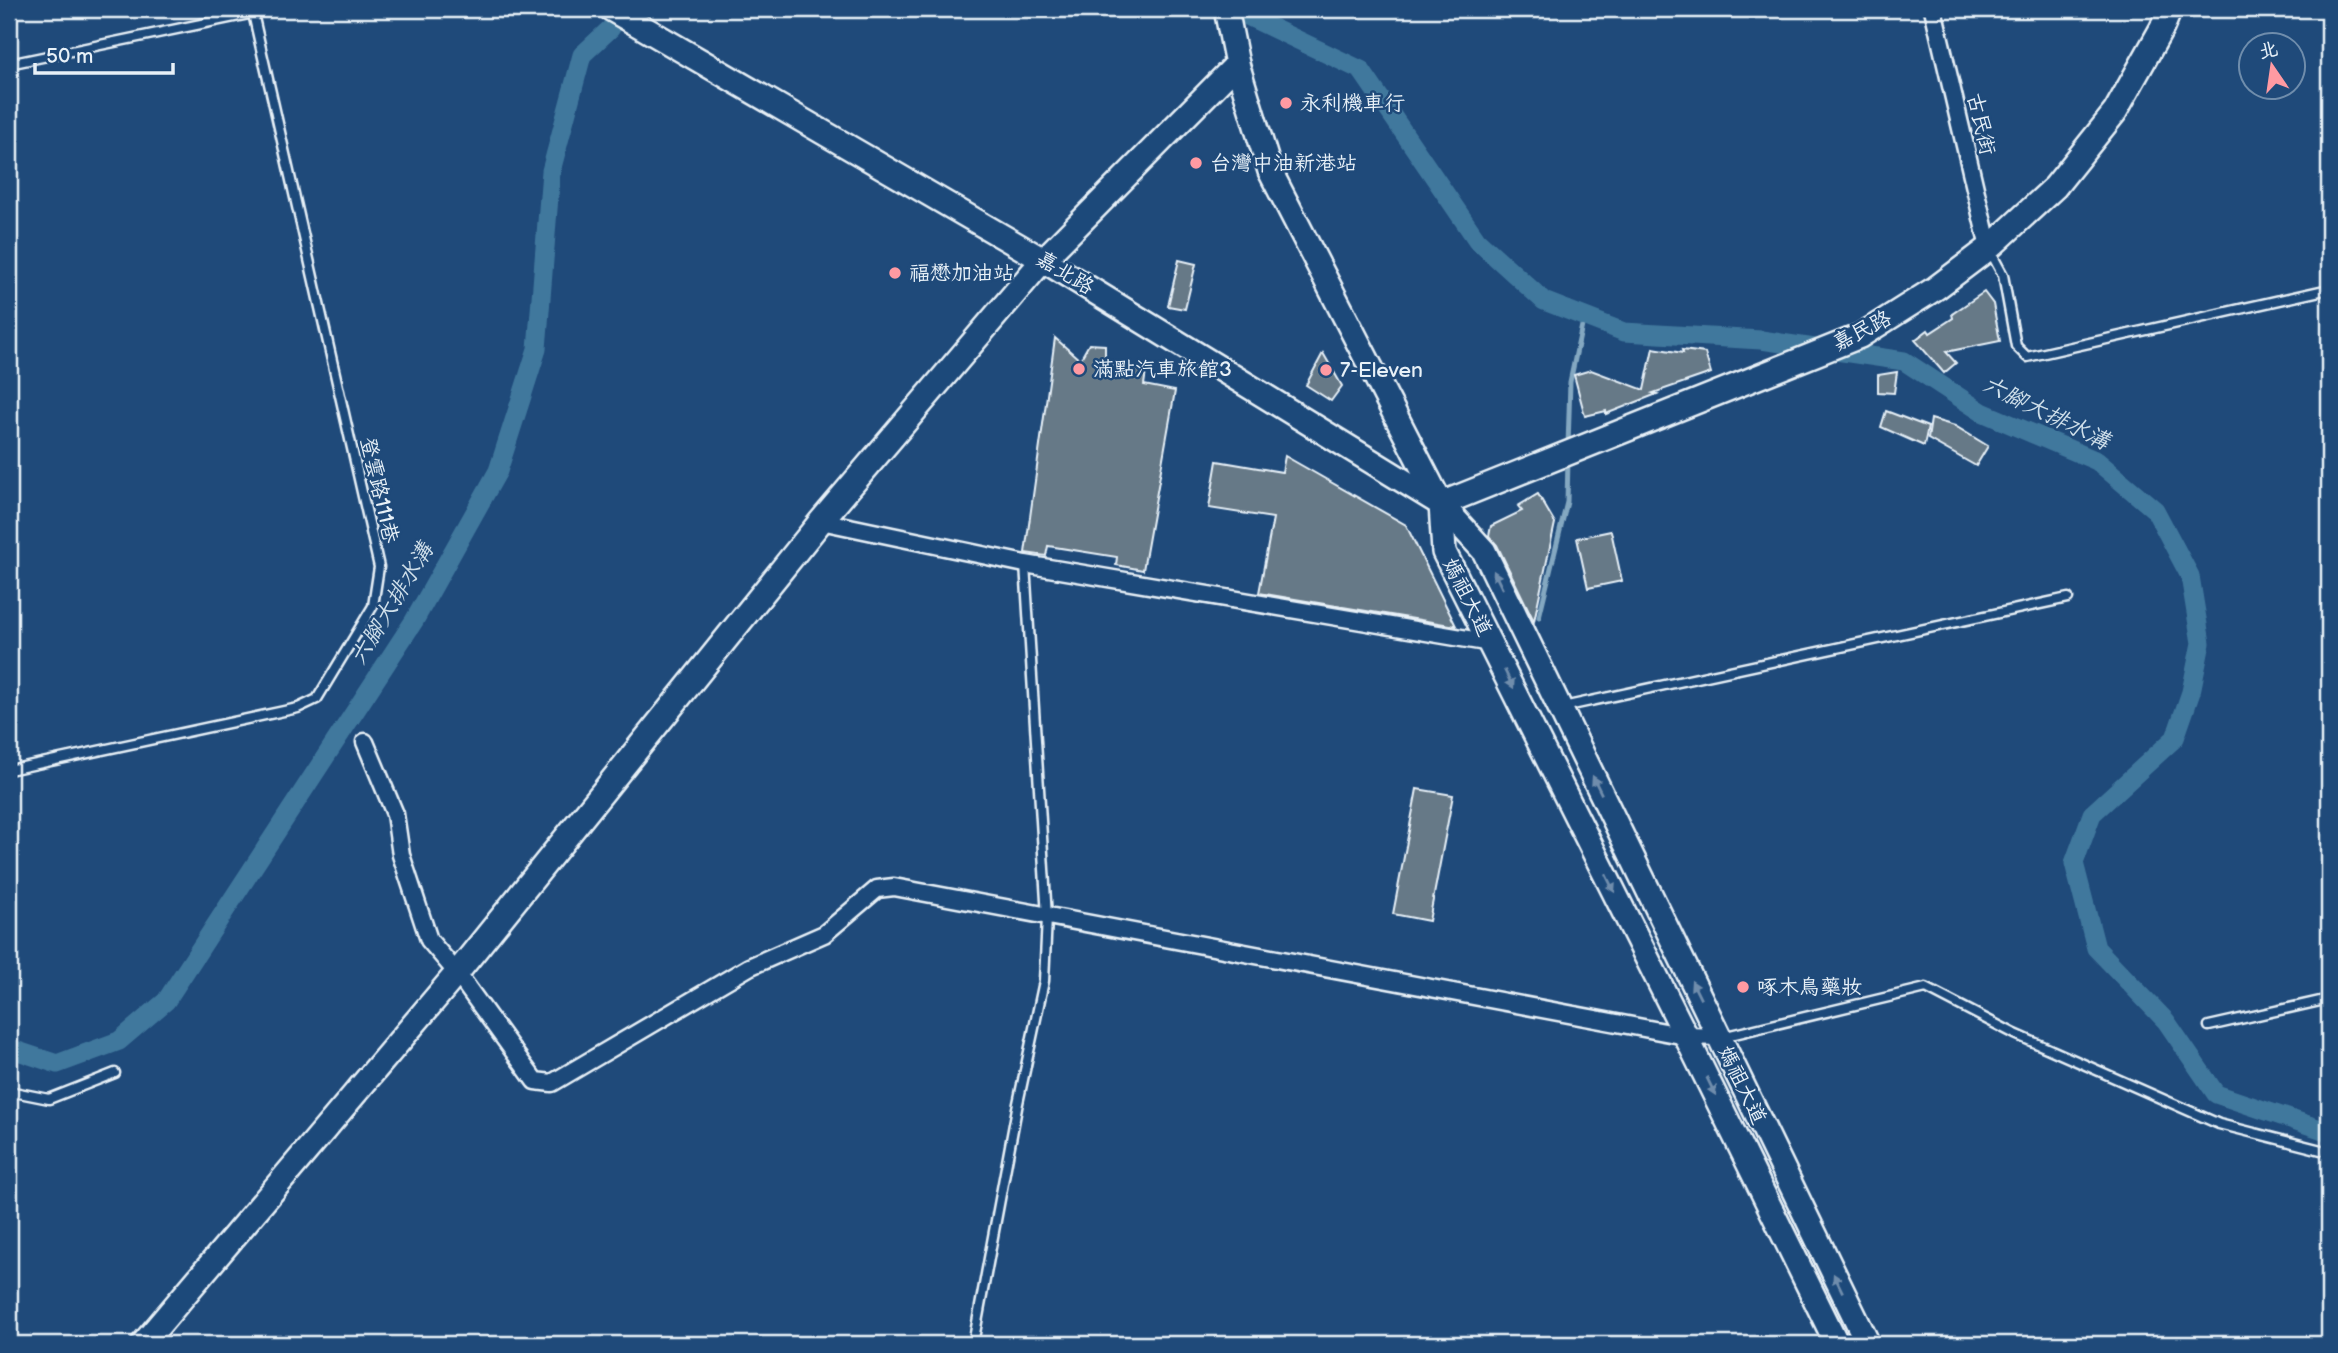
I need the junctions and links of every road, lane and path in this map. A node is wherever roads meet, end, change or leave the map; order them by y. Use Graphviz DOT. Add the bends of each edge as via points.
graph roads {
  1 [pos="273,9"];
  2 [pos="611,9"];
  3 [pos="1226,9"];
  4 [pos="1933,9"];
  5 [pos="2170,9"];
  6 [pos="252,11"];
  7 [pos="9,64"];
  8 [pos="1237,64"];
  9 [pos="1989,248"];
  10 [pos="1043,260"];
  11 [pos="2329,289"];
  12 [pos="1441,504"];
  13 [pos="821,521"];
  14 [pos="1025,564"];
  15 [pos="2068,598"];
  16 [pos="1491,643"];
  17 [pos="1560,708"];
  18 [pos="365,742"];
  19 [pos="9,770"];
  20 [pos="1047,918"];
  21 [pos="457,973"];
  22 [pos="2329,999"];
  23 [pos="2209,1026"];
  24 [pos="1686,1036"];
  25 [pos="1719,1037"];
  26 [pos="115,1073"];
  27 [pos="9,1091"];
  28 [pos="2321,1150"];
  29 [pos="143,1344"];
  30 [pos="973,1344"];
  31 [pos="1837,1344"];
  32 [pos="1868,1344"];
  1 -- 6 [label="lane"];
  2 -- 10 [label="main road, 嘉北路"];
  3 -- 8 [label="main road"];
  4 -- 9 [label="street, 古民街"];
  5 -- 9 [label="main road, 嘉民路" via="2115,112 2055,187"];
  6 -- 7 [label="lane"];
  6 -- 19 [label="lane, 登雲路111巷" via="379,567 373,606 317,699 298,708"];
  8 -- 10 [label="main road"];
  8 -- 12 [label="main road" via="1270,171"];
  9 -- 11 [label="lane" via="2003,275 2016,346 2027,357"];
  9 -- 12 [label="main road, 嘉民路" via="1860,336"];
  10 -- 12 [label="main road, 嘉北路"];
  10 -- 13 [label="main road"];
  12 -- 16 [label="main road, 媽祖大道" via="1444,552"];
  17 -- 12 [label="main road, 媽祖大道, one-way" via="1484,551"];
  13 -- 14 [label="street"];
  13 -- 21 [label="main road"];
  14 -- 16 [label="street"];
  14 -- 20 [label="lane"];
  15 -- 17 [label="lane"];
  16 -- 24 [label="main road, 媽祖大道, one-way"];
  25 -- 17 [label="main road, 媽祖大道, one-way"];
  18 -- 21 [label="street" via="395,814 401,855 429,940"];
  20 -- 21 [label="street" via="894,887 877,889 824,934 749,967 552,1083 535,1081"];
  20 -- 24 [label="street"];
  20 -- 30 [label="lane" via="1044,981"];
  21 -- 29 [label="main road"];
  22 -- 23 [label="lane"];
  24 -- 25 [label="street"];
  24 -- 31 [label="main road, 媽祖大道, one-way"];
  25 -- 28 [label="lane" via="1926,988 2015,1034 2219,1124"];
  32 -- 25 [label="main road, 媽祖大道, one-way"];
  26 -- 27 [label="lane" via="49,1099"];
}
